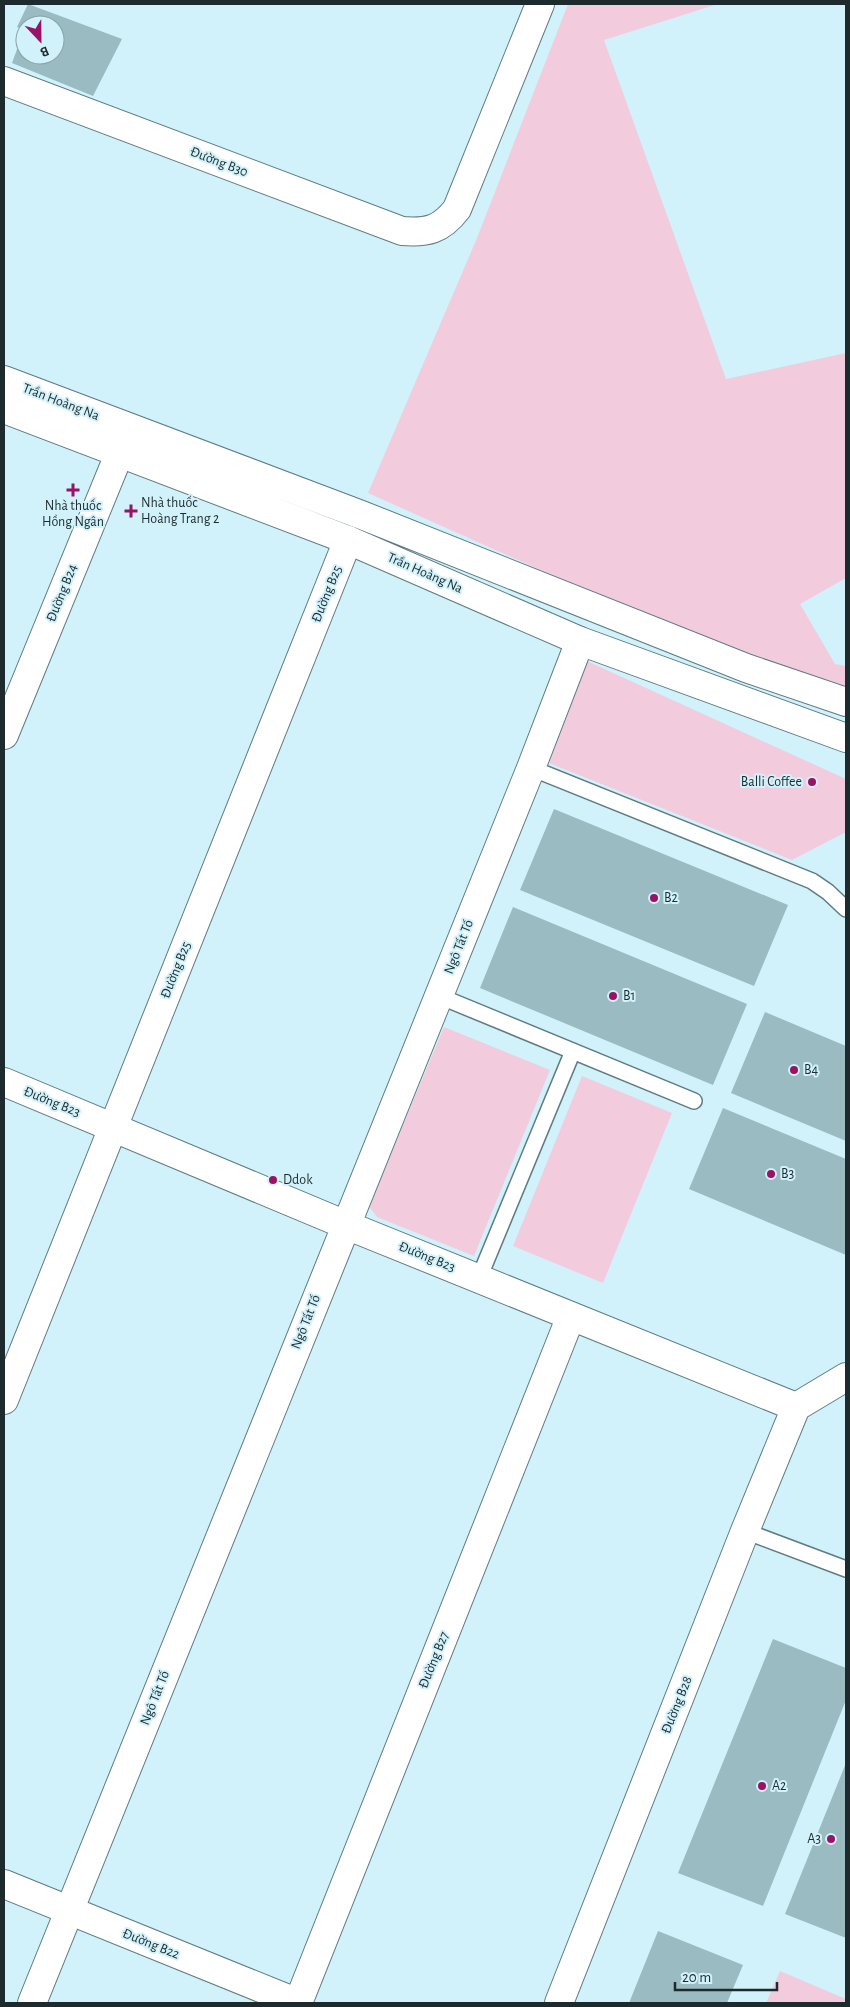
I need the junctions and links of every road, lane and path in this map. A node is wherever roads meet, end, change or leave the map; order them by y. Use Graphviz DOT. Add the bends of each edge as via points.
graph roads {
  1 [pos="540,4"];
  2 [pos="4,81"];
  3 [pos="4,380"];
  4 [pos="4,409"];
  5 [pos="120,452"];
  6 [pos="348,540"];
  7 [pos="580,642"];
  8 [pos="846,702"];
  9 [pos="4,735"];
  10 [pos="846,738"];
  11 [pos="531,768"];
  12 [pos="846,909"];
  13 [pos="438,996"];
  14 [pos="573,1051"];
  15 [pos="4,1082"];
  16 [pos="694,1100"];
  17 [pos="113,1126"];
  18 [pos="346,1224"];
  19 [pos="479,1278"];
  20 [pos="571,1316"];
  21 [pos="846,1377"];
  22 [pos="4,1400"];
  23 [pos="796,1407"];
  24 [pos="745,1531"];
  25 [pos="846,1570"];
  26 [pos="4,1884"];
  27 [pos="70,1911"];
  28 [pos="32,2003"];
  29 [pos="298,2003"];
  30 [pos="559,2003"];
  1 -- 2 [label="street, Đường B30" via="457,209 449,220 420,233 402,231"];
  3 -- 8 [label="street, Trần Hoàng Na" via="360,514 746,668"];
  4 -- 5 [label="street, Trần Hoàng Na"];
  5 -- 6 [label="street, Trần Hoàng Na"];
  5 -- 9 [label="street, Đường B24"];
  6 -- 7 [label="street, Trần Hoàng Na"];
  6 -- 17 [label="street, Đường B25"];
  7 -- 10 [label="street, Trần Hoàng Na"];
  7 -- 11 [label="street, Ngô Tất Tố"];
  11 -- 12 [label="lane" via="812,881"];
  11 -- 13 [label="street, Ngô Tất Tố"];
  13 -- 14 [label="lane"];
  13 -- 18 [label="street, Ngô Tất Tố"];
  14 -- 16 [label="lane"];
  14 -- 19 [label="lane"];
  15 -- 17 [label="street, Đường B23"];
  17 -- 18 [label="street, Đường B23"];
  17 -- 22 [label="street, Đường B25"];
  18 -- 19 [label="street, Đường B23"];
  18 -- 27 [label="street, Ngô Tất Tố"];
  19 -- 20 [label="street, Đường B23"];
  20 -- 23 [label="street, Đường B23"];
  20 -- 29 [label="street, Đường B27"];
  21 -- 23 [label="street"];
  23 -- 24 [label="street, Đường B28"];
  24 -- 25 [label="lane"];
  24 -- 30 [label="street, Đường B28"];
  26 -- 27 [label="street, Đường B22"];
  27 -- 28 [label="street, Ngô Tất Tố"];
  27 -- 29 [label="street, Đường B22"];
}
